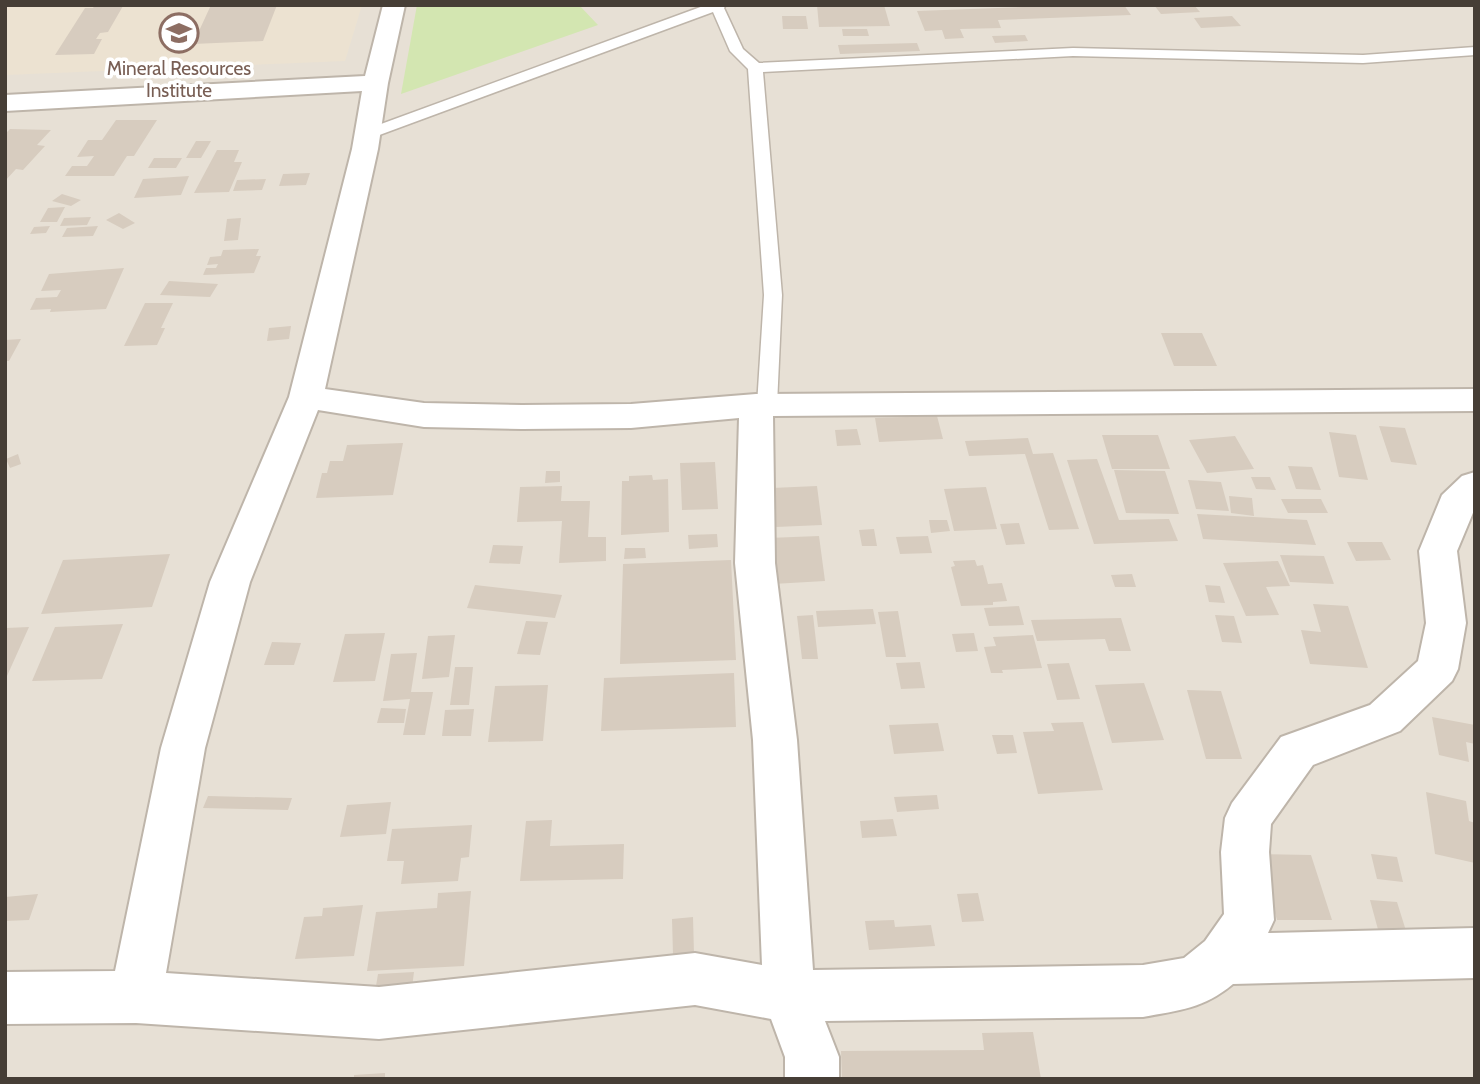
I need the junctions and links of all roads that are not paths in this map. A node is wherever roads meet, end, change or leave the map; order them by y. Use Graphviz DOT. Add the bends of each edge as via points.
graph roads {
  1 [pos="394,5"];
  2 [pos="718,6"];
  3 [pos="1475,51"];
  4 [pos="755,68"];
  5 [pos="376,83"];
  6 [pos="5,103"];
  7 [pos="368,134"];
  8 [pos="306,397"];
  9 [pos="1475,400"];
  10 [pos="761,405"];
  11 [pos="1475,485"];
  12 [pos="1475,953"];
  13 [pos="1223,959"];
  14 [pos="789,996"];
  15 [pos="136,997"];
  16 [pos="5,998"];
  17 [pos="812,1079"];
  1 -- 5 [label="street"];
  2 -- 4 [label="lane" via="737,51"];
  2 -- 7 [label="lane"];
  3 -- 4 [label="lane" via="1363,59 1073,52"];
  4 -- 10 [label="lane" via="774,295"];
  5 -- 6 [label="street"];
  5 -- 7 [label="street"];
  7 -- 8 [label="street"];
  8 -- 10 [label="street" via="424,415 631,416"];
  8 -- 15 [label="street" via="230,582 183,748"];
  9 -- 10 [label="street"];
  10 -- 14 [label="street" via="755,563 775,740"];
  11 -- 13 [label="street" via="1455,505 1438,551 1446,623 1437,669 1385,719 1297,751 1248,818 1249,920"];
  12 -- 13 [label="street"];
  13 -- 14 [label="street" via="1195,982 1143,991"];
  14 -- 15 [label="street" via="695,979 379,1013"];
  14 -- 17 [label="street" via="812,1057"];
  15 -- 16 [label="street"];
}
